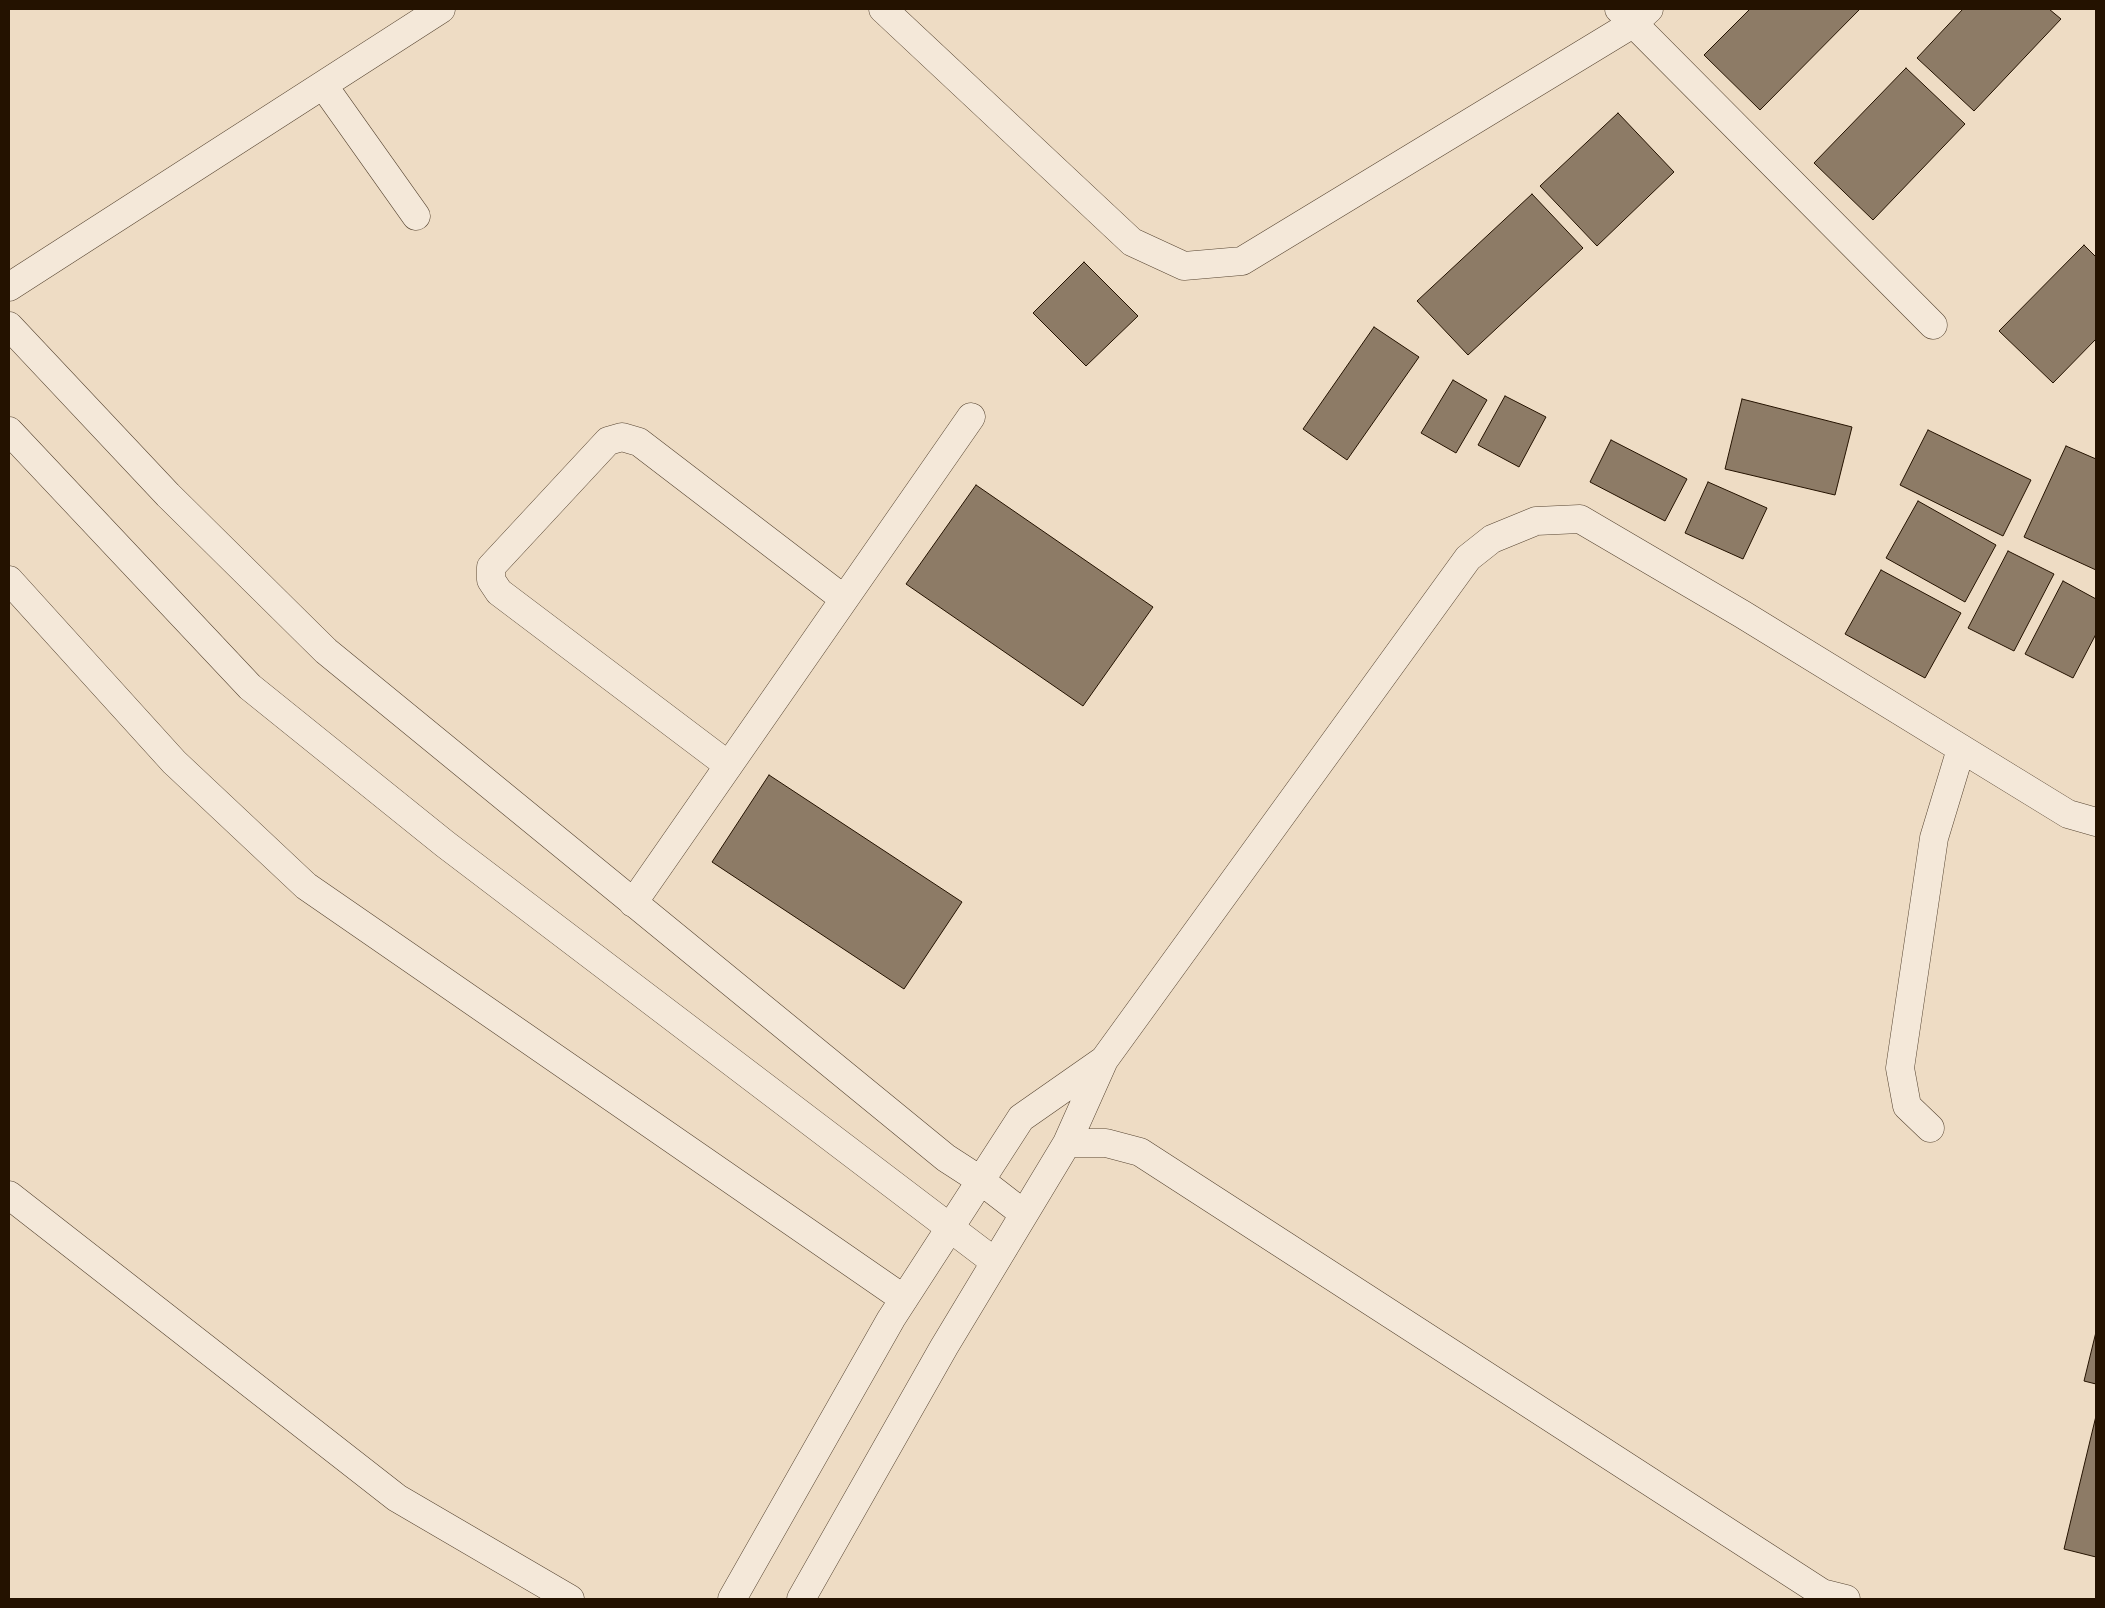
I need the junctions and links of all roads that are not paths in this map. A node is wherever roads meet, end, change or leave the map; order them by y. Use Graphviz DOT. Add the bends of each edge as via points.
graph roads {
  1 [pos="441,9"];
  2 [pos="883,9"];
  3 [pos="1634,14"];
  4 [pos="323,84"];
  5 [pos="416,216"];
  6 [pos="9,287"];
  7 [pos="1933,325"];
  8 [pos="9,326"];
  9 [pos="971,417"];
  10 [pos="9,431"];
  11 [pos="9,580"];
  12 [pos="844,599"];
  13 [pos="1961,749"];
  14 [pos="728,765"];
  15 [pos="2096,822"];
  16 [pos="633,903"];
  17 [pos="1104,1060"];
  18 [pos="1930,1128"];
  19 [pos="1067,1143"];
  20 [pos="980,1180"];
  21 [pos="9,1195"];
  22 [pos="1024,1214"];
  23 [pos="950,1228"];
  24 [pos="995,1262"];
  25 [pos="904,1299"];
  26 [pos="570,1599"];
  27 [pos="732,1599"];
  28 [pos="801,1599"];
  29 [pos="1846,1599"];
  1 -- 4 [label="street"];
  2 -- 3 [label="street" via="1132,242 1184,266 1242,261"];
  3 -- 7 [label="street"];
  4 -- 5 [label="street"];
  4 -- 6 [label="street"];
  8 -- 16 [label="street" via="168,496 326,651"];
  9 -- 12 [label="street"];
  10 -- 23 [label="street" via="250,687 445,844"];
  11 -- 25 [label="street" via="174,762 306,886"];
  12 -- 14 [label="street"];
  12 -- 14 [label="street" via="639,442 622,437 608,441 491,566 491,580 499,592"];
  13 -- 15 [label="street" via="2068,814"];
  13 -- 17 [label="street" via="1580,518 1536,521 1492,539 1468,558"];
  13 -- 18 [label="street" via="1934,838 1900,1068 1907,1106"];
  14 -- 16 [label="street"];
  16 -- 20 [label="street" via="946,1158"];
  17 -- 19 [label="street"];
  17 -- 20 [label="street" via="1021,1118"];
  19 -- 22 [label="street"];
  19 -- 29 [label="street" via="1106,1143 1140,1152 1822,1593"];
  20 -- 22 [label="street"];
  20 -- 23 [label="street"];
  21 -- 26 [label="street" via="397,1498"];
  22 -- 24 [label="street"];
  23 -- 24 [label="street"];
  23 -- 25 [label="street"];
  24 -- 28 [label="street"];
  25 -- 27 [label="street"];
}
